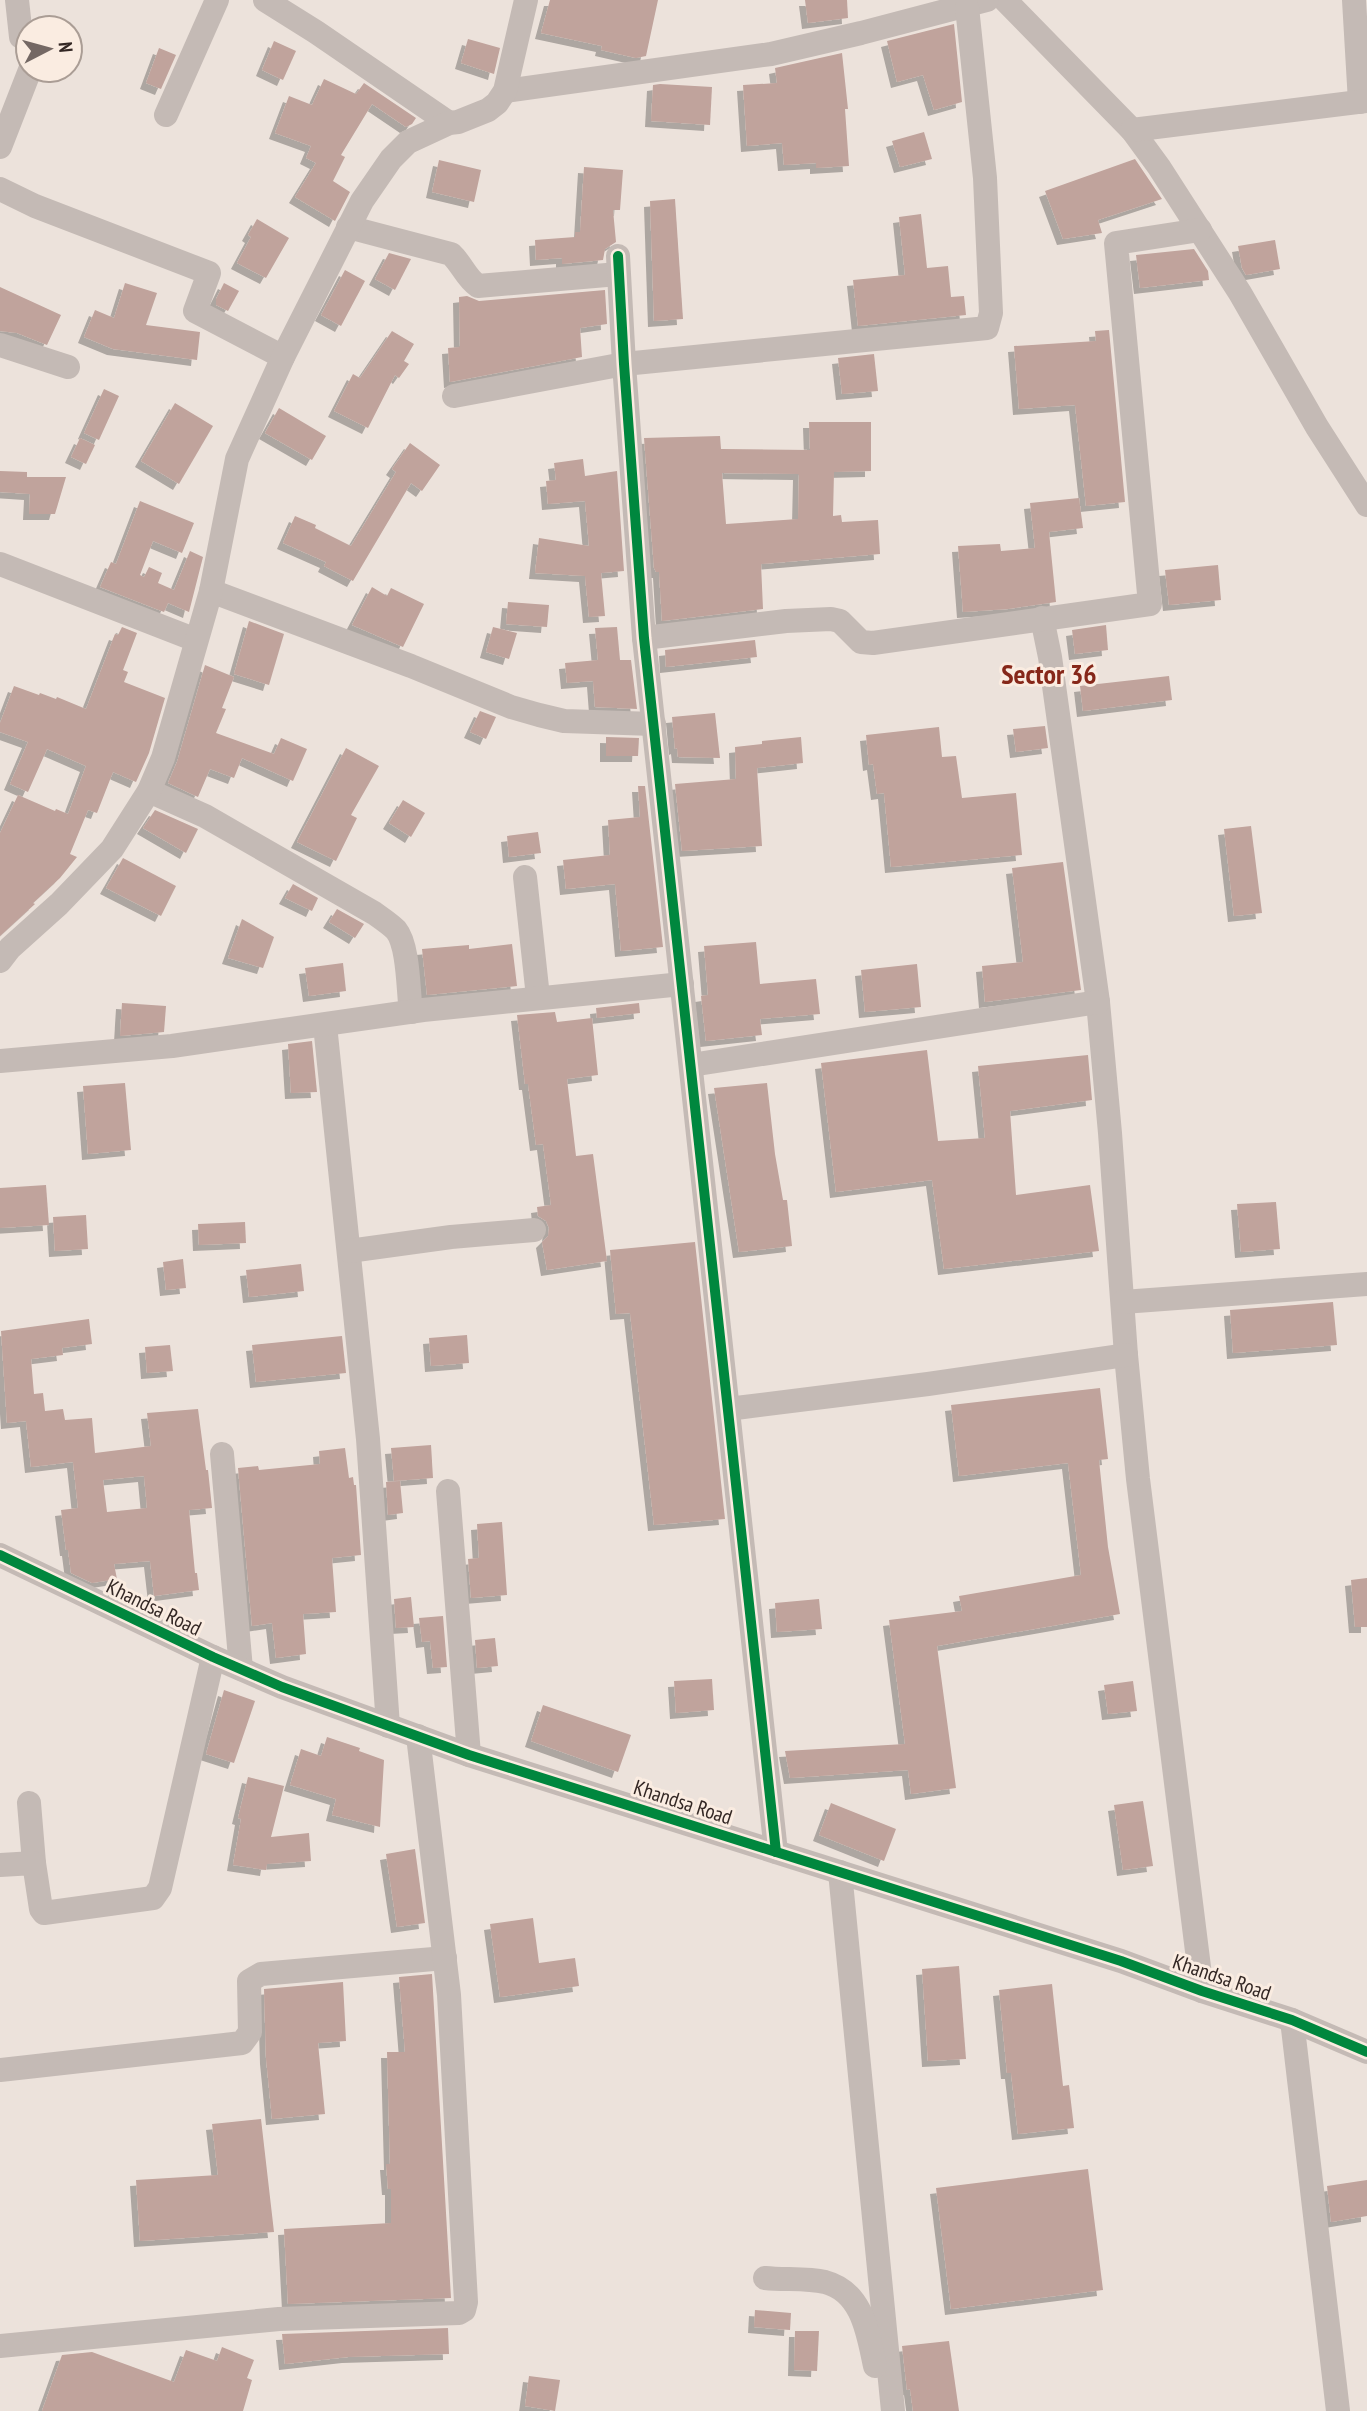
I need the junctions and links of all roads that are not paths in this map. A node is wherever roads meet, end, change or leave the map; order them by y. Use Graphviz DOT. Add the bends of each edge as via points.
graph roads {
  1 [pos="217,0"];
  2 [pos="265,0"];
  3 [pos="526,0"];
  4 [pos="1004,0"];
  5 [pos="1354,0"];
  6 [pos="977,3"];
  7 [pos="25,84"];
  8 [pos="505,91"];
  9 [pos="1364,102"];
  10 [pos="166,115"];
  11 [pos="449,123"];
  12 [pos="1132,130"];
  13 [pos="0,147"];
  14 [pos="0,189"];
  15 [pos="348,227"];
  16 [pos="1200,230"];
  17 [pos="0,345"];
  18 [pos="283,357"];
  19 [pos="624,365"];
  20 [pos="68,367"];
  21 [pos="454,396"];
  22 [pos="1367,505"];
  23 [pos="0,564"];
  24 [pos="211,591"];
  25 [pos="1042,618"];
  26 [pos="644,638"];
  27 [pos="195,640"];
  28 [pos="654,724"];
  29 [pos="149,791"];
  30 [pos="525,877"];
  31 [pos="0,961"];
  32 [pos="682,984"];
  33 [pos="538,998"];
  34 [pos="1098,1002"];
  35 [pos="411,1012"];
  36 [pos="325,1025"];
  37 [pos="0,1061"];
  38 [pos="691,1065"];
  39 [pos="534,1230"];
  40 [pos="349,1251"];
  41 [pos="1367,1284"];
  42 [pos="1123,1302"];
  43 [pos="1126,1355"];
  44 [pos="728,1409"];
  45 [pos="222,1454"];
  46 [pos="448,1491"];
  47 [pos="0,1555"];
  48 [pos="213,1657"];
  49 [pos="241,1670"];
  50 [pos="388,1726"];
  51 [pos="418,1737"];
  52 [pos="468,1755"];
  53 [pos="29,1802"];
  54 [pos="776,1852"];
  55 [pos="34,1863"];
  56 [pos="0,1865"];
  57 [pos="840,1872"];
  58 [pos="445,1958"];
  59 [pos="1202,1992"];
  60 [pos="1292,2020"];
  61 [pos="1367,2052"];
  62 [pos="0,2070"];
  63 [pos="765,2278"];
  64 [pos="0,2346"];
  65 [pos="880,2411"];
  66 [pos="893,2411"];
  67 [pos="1338,2411"];
  1 -- 10 [label="street"];
  2 -- 11 [label="street"];
  3 -- 8 [label="street"];
  4 -- 12 [label="street"];
  5 -- 9 [label="street"];
  6 -- 8 [label="street" via="771,54"];
  6 -- 19 [label="street" via="991,313 986,328"];
  7 -- 13 [label="street"];
  8 -- 11 [label="street" via="488,110"];
  9 -- 12 [label="street"];
  11 -- 15 [label="street" via="400,148"];
  12 -- 16 [label="street"];
  14 -- 18 [label="street" via="209,273 195,311"];
  15 -- 18 [label="street"];
  15 -- 19 [label="street" via="451,254 478,286 618,265"];
  16 -- 22 [label="street"];
  16 -- 25 [label="street" via="1116,243 1150,604"];
  17 -- 20 [label="street"];
  18 -- 24 [label="street" via="237,458"];
  19 -- 21 [label="street"];
  19 -- 26 [label="street"];
  23 -- 27 [label="street"];
  24 -- 27 [label="street"];
  24 -- 28 [label="street" via="511,707 564,721"];
  25 -- 26 [label="street" via="873,643 861,642 831,618"];
  25 -- 34 [label="street"];
  26 -- 28 [label="street"];
  27 -- 29 [label="street" via="163,758"];
  28 -- 32 [label="street"];
  29 -- 31 [label="street" via="112,849"];
  29 -- 35 [label="street" via="205,816 374,913 395,930 401,939"];
  30 -- 33 [label="street"];
  32 -- 33 [label="street"];
  32 -- 38 [label="street"];
  33 -- 35 [label="street"];
  34 -- 38 [label="street"];
  34 -- 42 [label="street"];
  35 -- 36 [label="street"];
  36 -- 37 [label="street" via="172,1046"];
  36 -- 40 [label="street"];
  38 -- 44 [label="street"];
  39 -- 40 [label="street"];
  40 -- 50 [label="street" via="368,1439"];
  41 -- 42 [label="street"];
  42 -- 43 [label="street"];
  43 -- 44 [label="street"];
  43 -- 59 [label="street"];
  44 -- 54 [label="street"];
  45 -- 49 [label="street"];
  46 -- 52 [label="street"];
  47 -- 48 [label="street, Khandsa Road"];
  48 -- 49 [label="street, Khandsa Road"];
  48 -- 55 [label="street" via="160,1888 153,1898 44,1913"];
  49 -- 50 [label="street, Khandsa Road"];
  50 -- 51 [label="street, Khandsa Road"];
  51 -- 52 [label="street, Khandsa Road"];
  51 -- 58 [label="street"];
  52 -- 54 [label="street, Khandsa Road"];
  53 -- 55 [label="street"];
  54 -- 57 [label="street, Khandsa Road"];
  55 -- 56 [label="street"];
  57 -- 59 [label="street, Khandsa Road" via="1121,1961"];
  57 -- 66 [label="street"];
  58 -- 62 [label="street" via="261,1974 249,1981 250,2032 242,2043"];
  58 -- 64 [label="street" via="464,2310 279,2319"];
  59 -- 60 [label="street, Khandsa Road"];
  60 -- 61 [label="street, Khandsa Road"];
  60 -- 67 [label="street"];
  63 -- 65 [label="street" via="825,2282 843,2290 857,2305 866,2324"];
}
